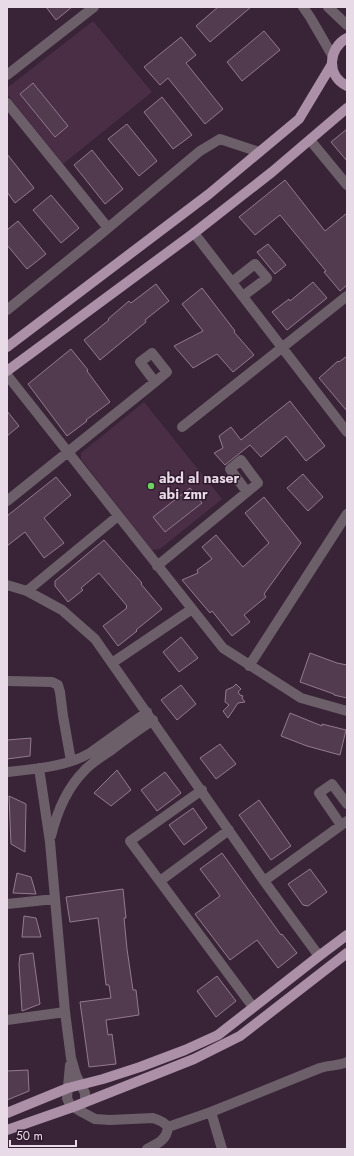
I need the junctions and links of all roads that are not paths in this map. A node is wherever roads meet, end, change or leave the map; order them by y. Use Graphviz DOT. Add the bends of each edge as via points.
graph roads {
  1 [pos="94,7"];
  2 [pos="303,7"];
  3 [pos="328,7"];
  4 [pos="347,25"];
  5 [pos="347,38"];
  6 [pos="332,60"];
  7 [pos="7,75"];
  8 [pos="347,86"];
  9 [pos="7,103"];
  10 [pos="347,108"];
  11 [pos="310,140"];
  12 [pos="259,152"];
  13 [pos="346,182"];
  14 [pos="108,228"];
  15 [pos="194,233"];
  16 [pos="232,282"];
  17 [pos="243,296"];
  18 [pos="347,298"];
  19 [pos="7,310"];
  20 [pos="7,347"];
  21 [pos="282,347"];
  22 [pos="7,372"];
  23 [pos="7,375"];
  24 [pos="155,382"];
  25 [pos="182,427"];
  26 [pos="347,432"];
  27 [pos="68,453"];
  28 [pos="247,492"];
  29 [pos="7,501"];
  30 [pos="347,514"];
  31 [pos="118,516"];
  32 [pos="157,566"];
  33 [pos="7,585"];
  34 [pos="27,591"];
  35 [pos="192,609"];
  36 [pos="112,663"];
  37 [pos="249,666"];
  38 [pos="7,681"];
  39 [pos="347,711"];
  40 [pos="150,716"];
  41 [pos="71,761"];
  42 [pos="39,768"];
  43 [pos="7,772"];
  44 [pos="202,790"];
  45 [pos="347,804"];
  46 [pos="344,823"];
  47 [pos="229,830"];
  48 [pos="50,842"];
  49 [pos="160,881"];
  50 [pos="264,881"];
  51 [pos="55,899"];
  52 [pos="7,904"];
  53 [pos="347,936"];
  54 [pos="347,953"];
  55 [pos="319,956"];
  56 [pos="253,1007"];
  57 [pos="65,1012"];
  58 [pos="7,1020"];
  59 [pos="71,1058"];
  60 [pos="347,1062"];
  61 [pos="80,1085"];
  62 [pos="68,1088"];
  63 [pos="78,1105"];
  64 [pos="211,1112"];
  65 [pos="7,1113"];
  66 [pos="168,1127"];
  67 [pos="7,1130"];
  68 [pos="148,1149"];
  69 [pos="222,1149"];
  1 -- 7 [label="street"];
  2 -- 6 [label="street"];
  3 -- 4 [label="street"];
  5 -- 6 [label="main road" via="336,47"];
  6 -- 8 [label="main road" via="338,79"];
  6 -- 12 [label="main road" via="299,119"];
  9 -- 14 [label="street"];
  10 -- 11 [label="main road"];
  11 -- 13 [label="street"];
  11 -- 15 [label="main road"];
  12 -- 14 [label="street" via="220,139 200,151"];
  12 -- 20 [label="main road" via="209,194"];
  14 -- 19 [label="street"];
  15 -- 16 [label="street"];
  15 -- 22 [label="main road"];
  16 -- 17 [label="street"];
  16 -- 17 [label="street" via="255,264 267,278"];
  17 -- 21 [label="street"];
  18 -- 21 [label="street"];
  21 -- 25 [label="street"];
  21 -- 26 [label="street"];
  23 -- 27 [label="street"];
  24 -- 24 [label="street" via="167,372 152,352 140,362"];
  24 -- 27 [label="street"];
  27 -- 29 [label="street"];
  27 -- 31 [label="street"];
  28 -- 28 [label="street" via="258,483 241,460 230,469"];
  28 -- 32 [label="street"];
  30 -- 37 [label="street"];
  31 -- 32 [label="street"];
  31 -- 34 [label="street"];
  32 -- 35 [label="street"];
  33 -- 34 [label="street"];
  34 -- 36 [label="street" via="62,610 95,639"];
  35 -- 36 [label="street"];
  35 -- 37 [label="street" via="223,648"];
  36 -- 40 [label="street"];
  37 -- 39 [label="street" via="301,698"];
  38 -- 41 [label="street" via="52,682 58,685"];
  40 -- 41 [label="street" via="80,759"];
  40 -- 44 [label="street"];
  40 -- 48 [label="street" via="84,771 74,783 59,810"];
  41 -- 42 [label="street"];
  42 -- 43 [label="street"];
  42 -- 48 [label="street"];
  44 -- 47 [label="street"];
  44 -- 49 [label="street" via="130,841"];
  45 -- 46 [label="street" via="332,784 319,793"];
  46 -- 50 [label="street"];
  47 -- 49 [label="street"];
  47 -- 50 [label="street"];
  48 -- 51 [label="street"];
  49 -- 56 [label="street"];
  50 -- 55 [label="street"];
  51 -- 52 [label="street"];
  51 -- 57 [label="street"];
  53 -- 55 [label="main road"];
  54 -- 63 [label="main road" via="240,1036 194,1059"];
  55 -- 56 [label="main road"];
  56 -- 61 [label="main road" via="218,1035 185,1050"];
  57 -- 58 [label="street"];
  57 -- 59 [label="street"];
  59 -- 61 [label="street"];
  59 -- 62 [label="street"];
  60 -- 64 [label="street" via="320,1068"];
  61 -- 62 [label="main road"];
  61 -- 63 [label="street" via="85,1093 85,1100"];
  62 -- 63 [label="street" via="67,1098 70,1105"];
  62 -- 65 [label="main road"];
  63 -- 66 [label="street" via="88,1116 95,1119 153,1118 160,1119"];
  63 -- 67 [label="main road"];
  64 -- 66 [label="street"];
  64 -- 69 [label="street"];
  66 -- 68 [label="street" via="163,1140"];
}
